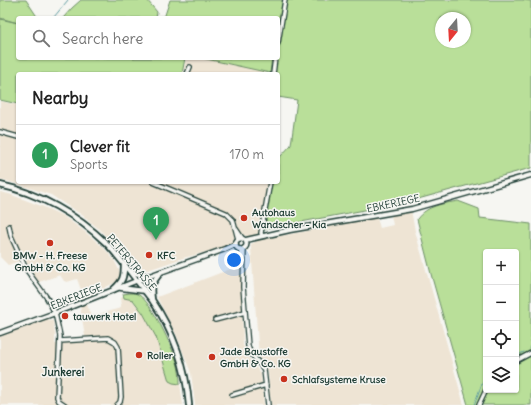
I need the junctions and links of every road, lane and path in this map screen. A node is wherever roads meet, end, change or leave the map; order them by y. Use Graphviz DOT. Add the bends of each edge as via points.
graph roads {
  1 [pos="285,0"];
  2 [pos="280,31"];
  3 [pos="276,60"];
  4 [pos="190,67"];
  5 [pos="188,72"];
  6 [pos="273,72"];
  7 [pos="0,132"];
  8 [pos="16,136"];
  9 [pos="531,175"];
  10 [pos="159,184"];
  11 [pos="270,184"];
  12 [pos="0,185"];
  13 [pos="9,226"];
  14 [pos="259,237"];
  15 [pos="241,244"];
  16 [pos="124,265"];
  17 [pos="129,270"];
  18 [pos="160,273"];
  19 [pos="149,276"];
  20 [pos="137,280"];
  21 [pos="116,288"];
  22 [pos="145,291"];
  23 [pos="152,300"];
  24 [pos="245,312"];
  25 [pos="55,313"];
  26 [pos="214,320"];
  27 [pos="0,333"];
  28 [pos="60,341"];
  29 [pos="531,353"];
  30 [pos="519,359"];
  31 [pos="266,385"];
  32 [pos="485,393"];
  33 [pos="232,395"];
  34 [pos="66,405"];
  35 [pos="117,405"];
  36 [pos="189,405"];
  37 [pos="268,405"];
  38 [pos="479,405"];
  1 -- 2 [label="street"];
  3 -- 6 [label="street"];
  4 -- 5 [label="street"];
  7 -- 8 [label="street"];
  9 -- 14 [label="street, EBKERIEGE" via="412,209"];
  10 -- 15 [label="street" via="226,213 233,220"];
  11 -- 14 [label="street" via="262,233"];
  12 -- 16 [label="main road, PETERSTRASSE" via="24,191 71,215 99,236"];
  13 -- 25 [label="street" via="26,269"];
  14 -- 15 [label="street, EBKERIEGE"];
  15 -- 18 [label="street, EBKERIEGE"];
  15 -- 24 [label="street"];
  16 -- 17 [label="main road, PETERSTRASSE"];
  16 -- 21 [label="main road" via="123,279"];
  17 -- 19 [label="street"];
  17 -- 20 [label="main road, PETERSTRASSE"];
  18 -- 19 [label="street, EBKERIEGE"];
  18 -- 23 [label="main road" via="150,287"];
  19 -- 20 [label="street, EBKERIEGE"];
  20 -- 21 [label="street, EBKERIEGE"];
  20 -- 22 [label="main road, PETERSTRASSE"];
  21 -- 22 [label="street"];
  21 -- 25 [label="street, EBKERIEGE"];
  22 -- 23 [label="main road, PETERSTRASSE"];
  23 -- 36 [label="main road, PETERSTRASSE" via="179,355"];
  24 -- 26 [label="street"];
  24 -- 31 [label="street" via="248,349 262,366"];
  25 -- 27 [label="street, EBKERIEGE"];
  25 -- 28 [label="street"];
  28 -- 34 [label="street" via="57,397"];
  28 -- 35 [label="street" via="108,338 115,342 118,347 121,397"];
  29 -- 30 [label="street"];
  31 -- 33 [label="street"];
  31 -- 37 [label="street"];
  32 -- 38 [label="street"];
}
